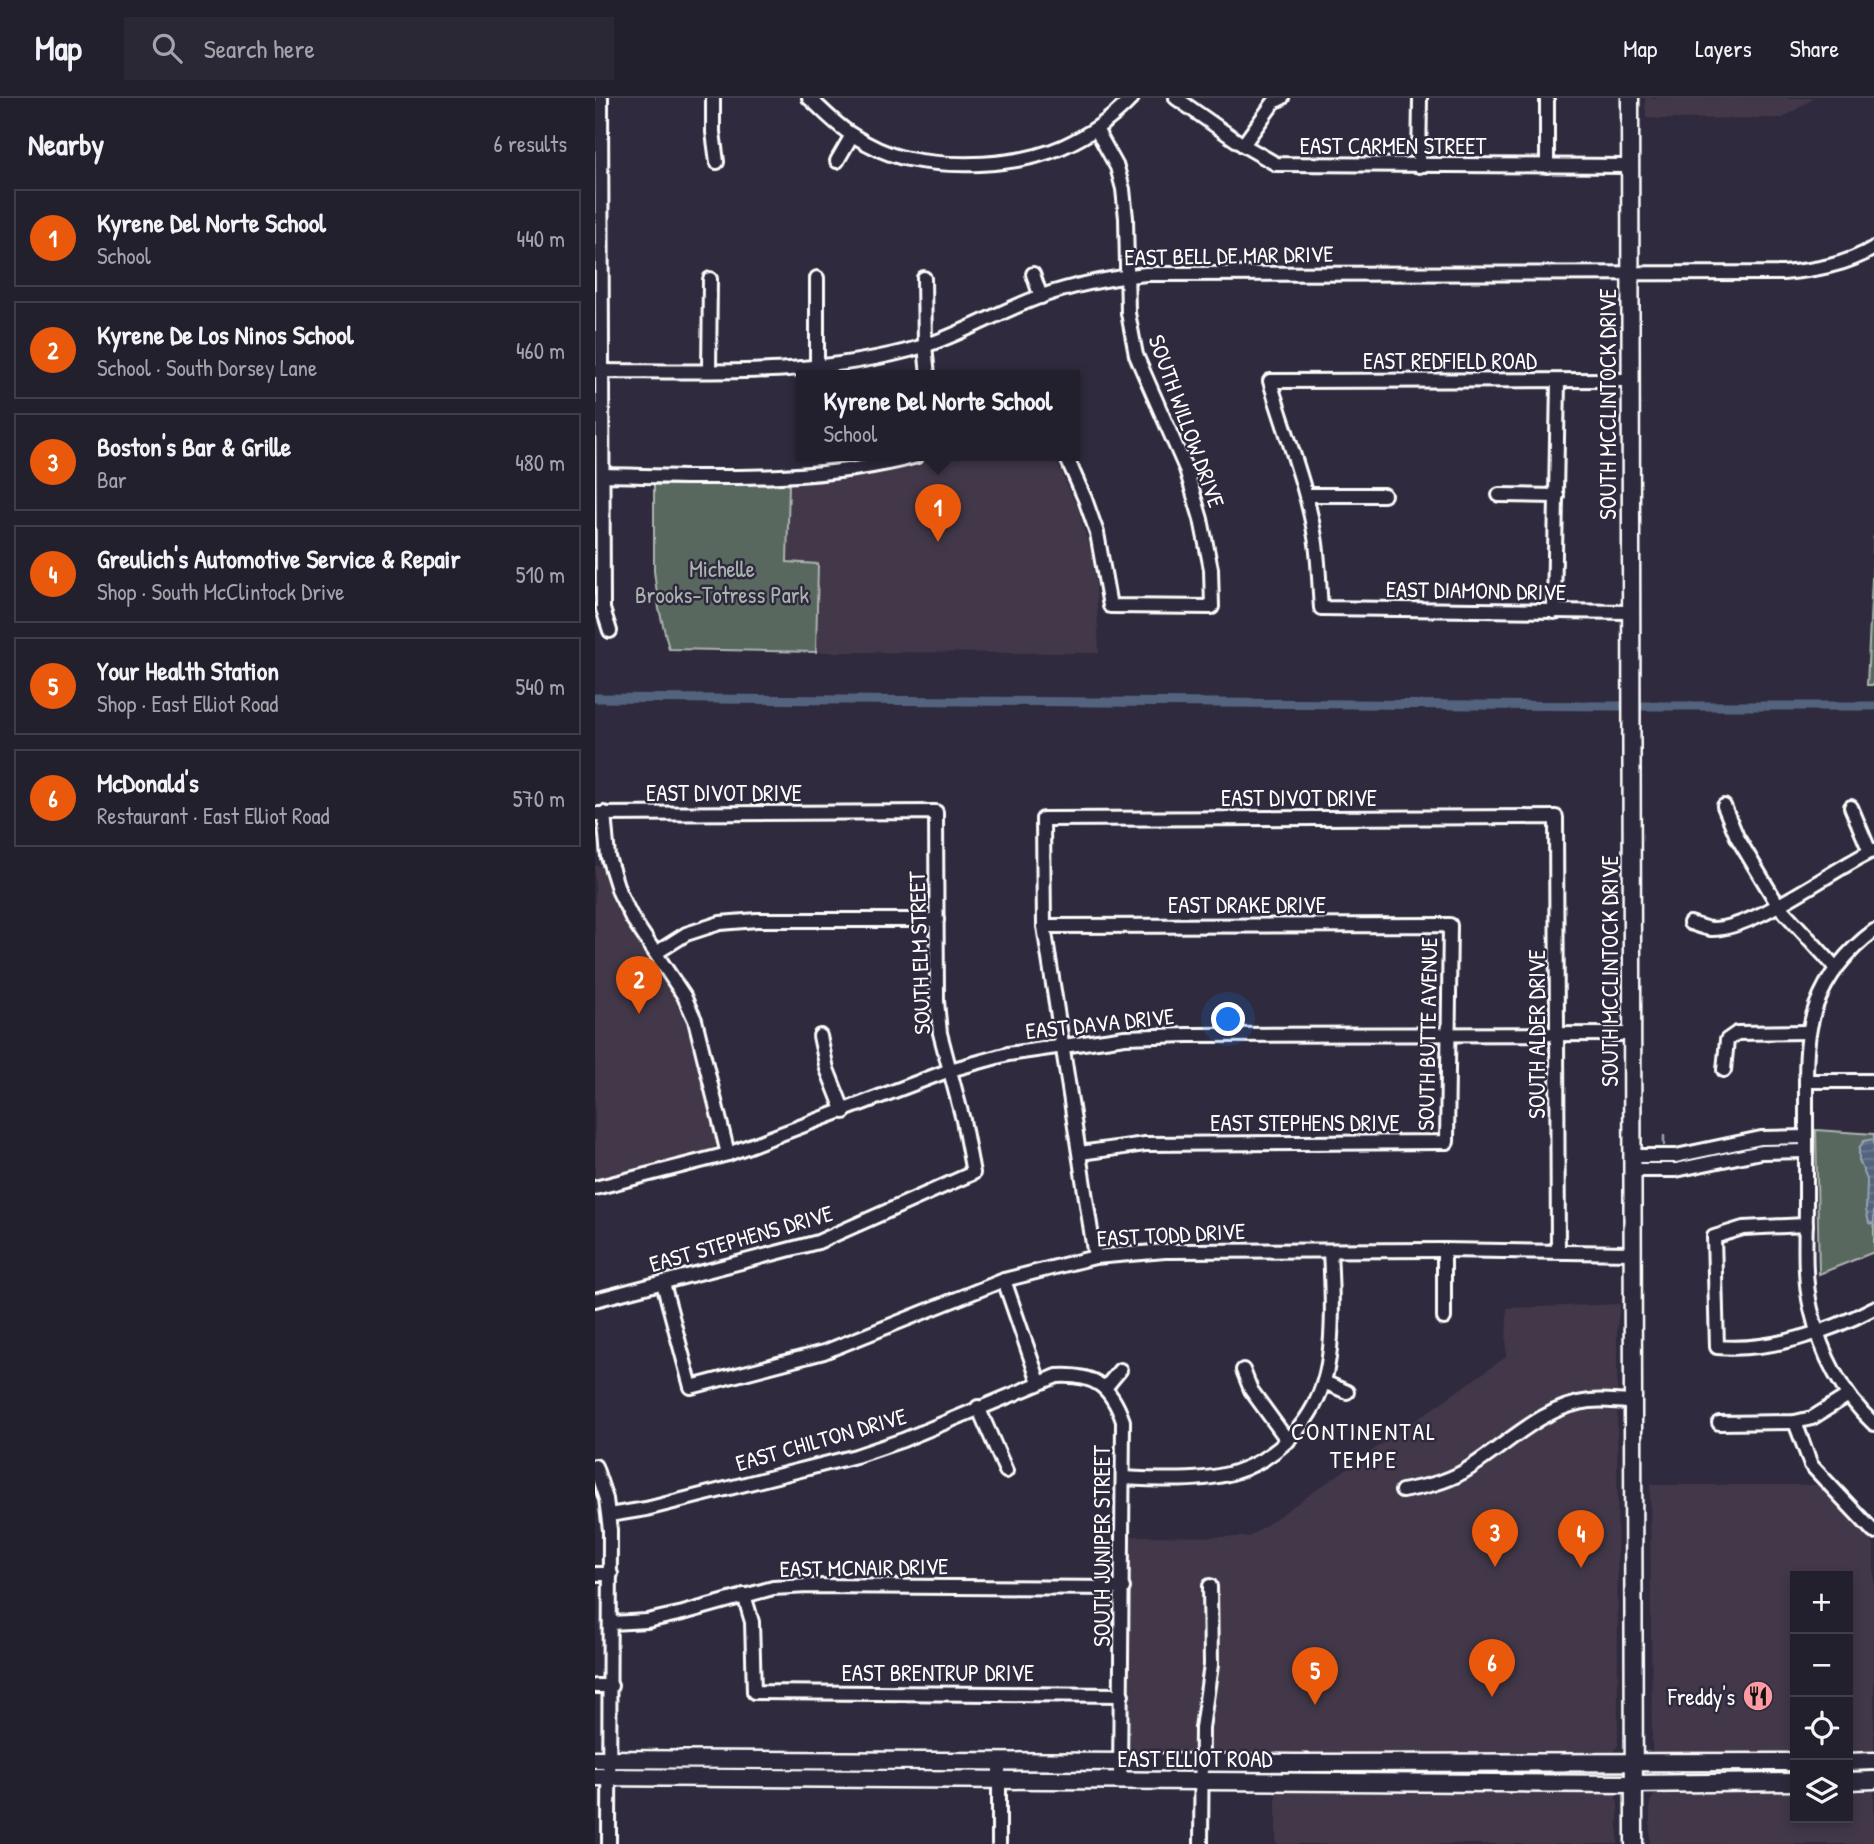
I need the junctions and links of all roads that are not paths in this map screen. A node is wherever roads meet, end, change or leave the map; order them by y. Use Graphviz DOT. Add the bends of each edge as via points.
graph roads {
  1 [pos="601,98"];
  2 [pos="713,98"];
  3 [pos="809,98"];
  4 [pos="1132,98"];
  5 [pos="1176,98"];
  6 [pos="1282,98"];
  7 [pos="1420,98"];
  8 [pos="1547,98"];
  9 [pos="1630,98"];
  10 [pos="1096,129"];
  11 [pos="852,135"];
  12 [pos="1243,145"];
  13 [pos="837,161"];
  14 [pos="717,162"];
  15 [pos="1419,166"];
  16 [pos="1547,166"];
  17 [pos="1630,166"];
  18 [pos="1874,248"];
  19 [pos="1629,272"];
  20 [pos="1033,274"];
  21 [pos="1126,276"];
  22 [pos="817,278"];
  23 [pos="924,278"];
  24 [pos="710,279"];
  25 [pos="1041,297"];
  26 [pos="925,345"];
  27 [pos="817,368"];
  28 [pos="927,370"];
  29 [pos="599,371"];
  30 [pos="709,371"];
  31 [pos="1630,380"];
  32 [pos="1558,381"];
  33 [pos="893,461"];
  34 [pos="1068,461"];
  35 [pos="603,475"];
  36 [pos="1306,495"];
  37 [pos="1384,495"];
  38 [pos="1499,495"];
  39 [pos="1557,496"];
  40 [pos="599,567"];
  41 [pos="1554,612"];
  42 [pos="1630,612"];
  43 [pos="610,631"];
  44 [pos="1724,806"];
  45 [pos="1851,807"];
  46 [pos="936,812"];
  47 [pos="599,814"];
  48 [pos="1556,817"];
  49 [pos="1872,851"];
  50 [pos="1778,905"];
  51 [pos="937,920"];
  52 [pos="1690,923"];
  53 [pos="1450,925"];
  54 [pos="1044,926"];
  55 [pos="1874,931"];
  56 [pos="656,953"];
  57 [pos="1836,968"];
  58 [pos="1808,1032"];
  59 [pos="1558,1034"];
  60 [pos="1632,1034"];
  61 [pos="1449,1035"];
  62 [pos="820,1036"];
  63 [pos="1062,1045"];
  64 [pos="950,1070"];
  65 [pos="1724,1070"];
  66 [pos="1806,1081"];
  67 [pos="1874,1081"];
  68 [pos="844,1112"];
  69 [pos="1806,1137"];
  70 [pos="1447,1142"];
  71 [pos="1806,1151"];
  72 [pos="1080,1153"];
  73 [pos="728,1154"];
  74 [pos="1632,1163"];
  75 [pos="973,1173"];
  76 [pos="595,1188"];
  77 [pos="1806,1225"];
  78 [pos="1444,1250"];
  79 [pos="1330,1251"];
  80 [pos="1558,1251"];
  81 [pos="1633,1253"];
  82 [pos="1095,1257"];
  83 [pos="1004,1280"];
  84 [pos="663,1283"];
  85 [pos="595,1300"];
  86 [pos="1874,1308"];
  87 [pos="1444,1318"];
  88 [pos="1817,1331"];
  89 [pos="1120,1370"];
  90 [pos="1243,1370"];
  91 [pos="1039,1382"];
  92 [pos="1324,1382"];
  93 [pos="1105,1388"];
  94 [pos="1347,1392"];
  95 [pos="1847,1396"];
  96 [pos="1633,1402"];
  97 [pos="978,1407"];
  98 [pos="1795,1422"];
  99 [pos="1719,1423"];
  100 [pos="1874,1424"];
  101 [pos="1288,1441"];
  102 [pos="595,1466"];
  103 [pos="1006,1471"];
  104 [pos="1123,1478"];
  105 [pos="1402,1491"];
  106 [pos="609,1515"];
  107 [pos="1874,1532"];
  108 [pos="595,1574"];
  109 [pos="611,1574"];
  110 [pos="1210,1586"];
  111 [pos="1123,1588"];
  112 [pos="744,1595"];
  113 [pos="611,1623"];
  114 [pos="595,1686"];
  115 [pos="611,1686"];
  116 [pos="1122,1695"];
  117 [pos="603,1759"];
  118 [pos="999,1761"];
  119 [pos="1874,1761"];
  120 [pos="1121,1762"];
  121 [pos="1790,1762"];
  122 [pos="1853,1762"];
  123 [pos="1201,1763"];
  124 [pos="1377,1763"];
  125 [pos="1634,1763"];
  126 [pos="602,1777"];
  127 [pos="999,1779"];
  128 [pos="1121,1780"];
  129 [pos="1202,1780"];
  130 [pos="1874,1780"];
  131 [pos="1853,1781"];
  132 [pos="1390,1782"];
  133 [pos="1790,1782"];
  134 [pos="1634,1784"];
  135 [pos="609,1844"];
  136 [pos="999,1844"];
  137 [pos="1201,1844"];
  138 [pos="1634,1844"];
  1 -- 29 [label="street"];
  2 -- 14 [label="street"];
  3 -- 11 [label="street"];
  4 -- 10 [label="street"];
  5 -- 12 [label="street, EAST CARMEN STREET"];
  6 -- 12 [label="street" via="1274,102"];
  7 -- 15 [label="street"];
  8 -- 16 [label="street"];
  9 -- 17 [label="main road, SOUTH MCCLINTOCK DRIVE"];
  10 -- 11 [label="street" via="1041,154 970,163 901,158"];
  10 -- 21 [label="street, SOUTH WILLOW DRIVE" via="1117,167 1123,189"];
  11 -- 13 [label="street"];
  12 -- 15 [label="street, EAST CARMEN STREET" via="1276,164"];
  15 -- 16 [label="street, EAST CARMEN STREET"];
  16 -- 17 [label="street, EAST CARMEN STREET"];
  17 -- 19 [label="main road, SOUTH MCCLINTOCK DRIVE"];
  18 -- 19 [label="street, EAST BELL DE MAR DRIVE" via="1823,269 1804,271"];
  19 -- 21 [label="street, EAST BELL DE MAR DRIVE"];
  19 -- 31 [label="main road, SOUTH MCCLINTOCK DRIVE"];
  20 -- 25 [label="street"];
  21 -- 25 [label="street, EAST BELL DE MAR DRIVE"];
  21 -- 34 [label="street, SOUTH WILLOW DRIVE" via="1136,355 1186,469 1201,519 1212,607 1110,606 1097,533"];
  22 -- 27 [label="street"];
  23 -- 26 [label="street"];
  24 -- 30 [label="street"];
  25 -- 26 [label="street, EAST BELL DE MAR DRIVE"];
  26 -- 27 [label="street, EAST BELL DE MAR DRIVE"];
  26 -- 28 [label="street"];
  27 -- 30 [label="street, EAST BELL DE MAR DRIVE"];
  29 -- 30 [label="street, EAST BELL DE MAR DRIVE"];
  29 -- 35 [label="street"];
  31 -- 32 [label="street, EAST REDFIELD ROAD"];
  31 -- 42 [label="main road, SOUTH MCCLINTOCK DRIVE"];
  32 -- 36 [label="street, EAST REDFIELD ROAD" via="1270,381"];
  32 -- 39 [label="street"];
  33 -- 35 [label="street" via="839,472 766,477"];
  35 -- 40 [label="street"];
  36 -- 37 [label="street"];
  36 -- 41 [label="street, EAST DIAMOND DRIVE" via="1321,608"];
  38 -- 39 [label="street"];
  39 -- 41 [label="street"];
  40 -- 43 [label="street"];
  41 -- 42 [label="street, EAST DIAMOND DRIVE"];
  42 -- 60 [label="main road, SOUTH MCCLINTOCK DRIVE"];
  44 -- 50 [label="street"];
  45 -- 49 [label="street"];
  46 -- 47 [label="street, EAST DIVOT DRIVE"];
  46 -- 51 [label="street, SOUTH ELM STREET"];
  47 -- 56 [label="street" via="619,892"];
  48 -- 54 [label="street, EAST DIVOT DRIVE" via="1043,819"];
  48 -- 59 [label="street, SOUTH ALDER DRIVE"];
  49 -- 50 [label="street"];
  50 -- 52 [label="street" via="1731,927 1709,929"];
  50 -- 57 [label="street"];
  51 -- 56 [label="street" via="720,923 686,934"];
  51 -- 64 [label="street, SOUTH ELM STREET" via="937,1001"];
  53 -- 54 [label="street, EAST DRAKE DRIVE"];
  53 -- 61 [label="street, SOUTH BUTTE AVENUE"];
  54 -- 63 [label="street"];
  55 -- 57 [label="street"];
  56 -- 73 [label="street" via="695,1020"];
  57 -- 58 [label="street"];
  58 -- 65 [label="street" via="1737,1034 1727,1040"];
  58 -- 66 [label="street"];
  59 -- 60 [label="street, EAST DAVA DRIVE"];
  59 -- 61 [label="street, EAST DAVA DRIVE"];
  59 -- 80 [label="street, SOUTH ALDER DRIVE"];
  60 -- 74 [label="main road, SOUTH MCCLINTOCK DRIVE"];
  61 -- 63 [label="street, EAST DAVA DRIVE" via="1188,1035"];
  61 -- 70 [label="street, SOUTH BUTTE AVENUE"];
  62 -- 68 [label="street"];
  63 -- 64 [label="street, EAST DAVA DRIVE"];
  63 -- 72 [label="street"];
  64 -- 68 [label="street, EAST DAVA DRIVE"];
  64 -- 75 [label="street, SOUTH ELM STREET"];
  66 -- 67 [label="street"];
  66 -- 69 [label="street"];
  68 -- 73 [label="street, EAST DAVA DRIVE"];
  69 -- 71 [label="street"];
  69 -- 74 [label="street" via="1761,1138"];
  70 -- 72 [label="street, EAST STEPHENS DRIVE" via="1145,1144"];
  71 -- 74 [label="street" via="1761,1153 1676,1170"];
  71 -- 77 [label="street"];
  72 -- 82 [label="street"];
  73 -- 76 [label="street, EAST DAVA DRIVE"];
  74 -- 81 [label="main road, SOUTH MCCLINTOCK DRIVE"];
  75 -- 84 [label="street, EAST STEPHENS DRIVE" via="818,1242"];
  77 -- 88 [label="street" via="1810,1306"];
  77 -- 88 [label="street" via="1743,1228 1714,1237 1717,1347 1761,1347"];
  78 -- 79 [label="street, EAST TODD DRIVE"];
  78 -- 80 [label="street, EAST TODD DRIVE"];
  78 -- 87 [label="street"];
  79 -- 82 [label="street, EAST TODD DRIVE" via="1165,1251"];
  79 -- 92 [label="street" via="1330,1342"];
  80 -- 81 [label="street, EAST TODD DRIVE"];
  81 -- 96 [label="main road, SOUTH MCCLINTOCK DRIVE"];
  82 -- 83 [label="street, EAST TODD DRIVE"];
  83 -- 84 [label="street, EAST TODD DRIVE" via="824,1352 691,1387"];
  83 -- 91 [label="street"];
  84 -- 85 [label="street, EAST STEPHENS DRIVE"];
  86 -- 88 [label="street"];
  88 -- 95 [label="street"];
  89 -- 93 [label="street"];
  90 -- 101 [label="street" via="1251,1390"];
  91 -- 93 [label="street" via="1076,1375"];
  91 -- 97 [label="street, EAST CHILTON DRIVE"];
  92 -- 94 [label="street"];
  92 -- 101 [label="street" via="1314,1407"];
  93 -- 104 [label="street, SOUTH JUNIPER STREET" via="1123,1421"];
  95 -- 98 [label="street" via="1812,1418"];
  95 -- 100 [label="street"];
  96 -- 105 [label="street" via="1589,1401 1560,1409 1462,1473"];
  96 -- 125 [label="main road, SOUTH MCCLINTOCK DRIVE"];
  97 -- 103 [label="street"];
  97 -- 106 [label="street, EAST CHILTON DRIVE" via="856,1456"];
  98 -- 99 [label="street"];
  98 -- 107 [label="street" via="1811,1465"];
  101 -- 104 [label="street" via="1236,1472 1206,1478"];
  102 -- 106 [label="street"];
  104 -- 111 [label="street, SOUTH JUNIPER STREET"];
  106 -- 109 [label="street"];
  108 -- 109 [label="street"];
  109 -- 113 [label="street"];
  110 -- 123 [label="street" via="1211,1665"];
  111 -- 112 [label="street, EAST MCNAIR DRIVE" via="808,1586"];
  111 -- 116 [label="street, SOUTH JUNIPER STREET"];
  112 -- 113 [label="street, EAST MCNAIR DRIVE" via="647,1621"];
  112 -- 116 [label="street, EAST BRENTRUP DRIVE" via="751,1622 754,1692"];
  113 -- 115 [label="street"];
  114 -- 115 [label="street"];
  115 -- 117 [label="street"];
  116 -- 120 [label="street, SOUTH JUNIPER STREET"];
  117 -- 118 [label="main road, EAST ELLIOT ROAD"];
  117 -- 126 [label="street"];
  118 -- 120 [label="main road, EAST ELLIOT ROAD"];
  118 -- 127 [label="street"];
  119 -- 122 [label="main road"];
  120 -- 123 [label="main road, EAST ELLIOT ROAD"];
  120 -- 128 [label="street, SOUTH JUNIPER STREET"];
  121 -- 125 [label="main road, EAST ELLIOT ROAD"];
  123 -- 124 [label="main road, EAST ELLIOT ROAD"];
  123 -- 129 [label="street"];
  124 -- 125 [label="main road, EAST ELLIOT ROAD"];
  124 -- 132 [label="main road"];
  125 -- 134 [label="main road, SOUTH MCCLINTOCK DRIVE"];
  126 -- 127 [label="main road, EAST ELLIOT ROAD"];
  126 -- 135 [label="street"];
  127 -- 128 [label="main road, EAST ELLIOT ROAD"];
  127 -- 136 [label="street"];
  128 -- 129 [label="main road, EAST ELLIOT ROAD"];
  129 -- 132 [label="main road, EAST ELLIOT ROAD"];
  129 -- 137 [label="street"];
  130 -- 131 [label="main road"];
  132 -- 134 [label="main road, EAST ELLIOT ROAD"];
  133 -- 134 [label="main road, EAST ELLIOT ROAD"];
  134 -- 138 [label="main road, SOUTH MCCLINTOCK DRIVE"];
}
